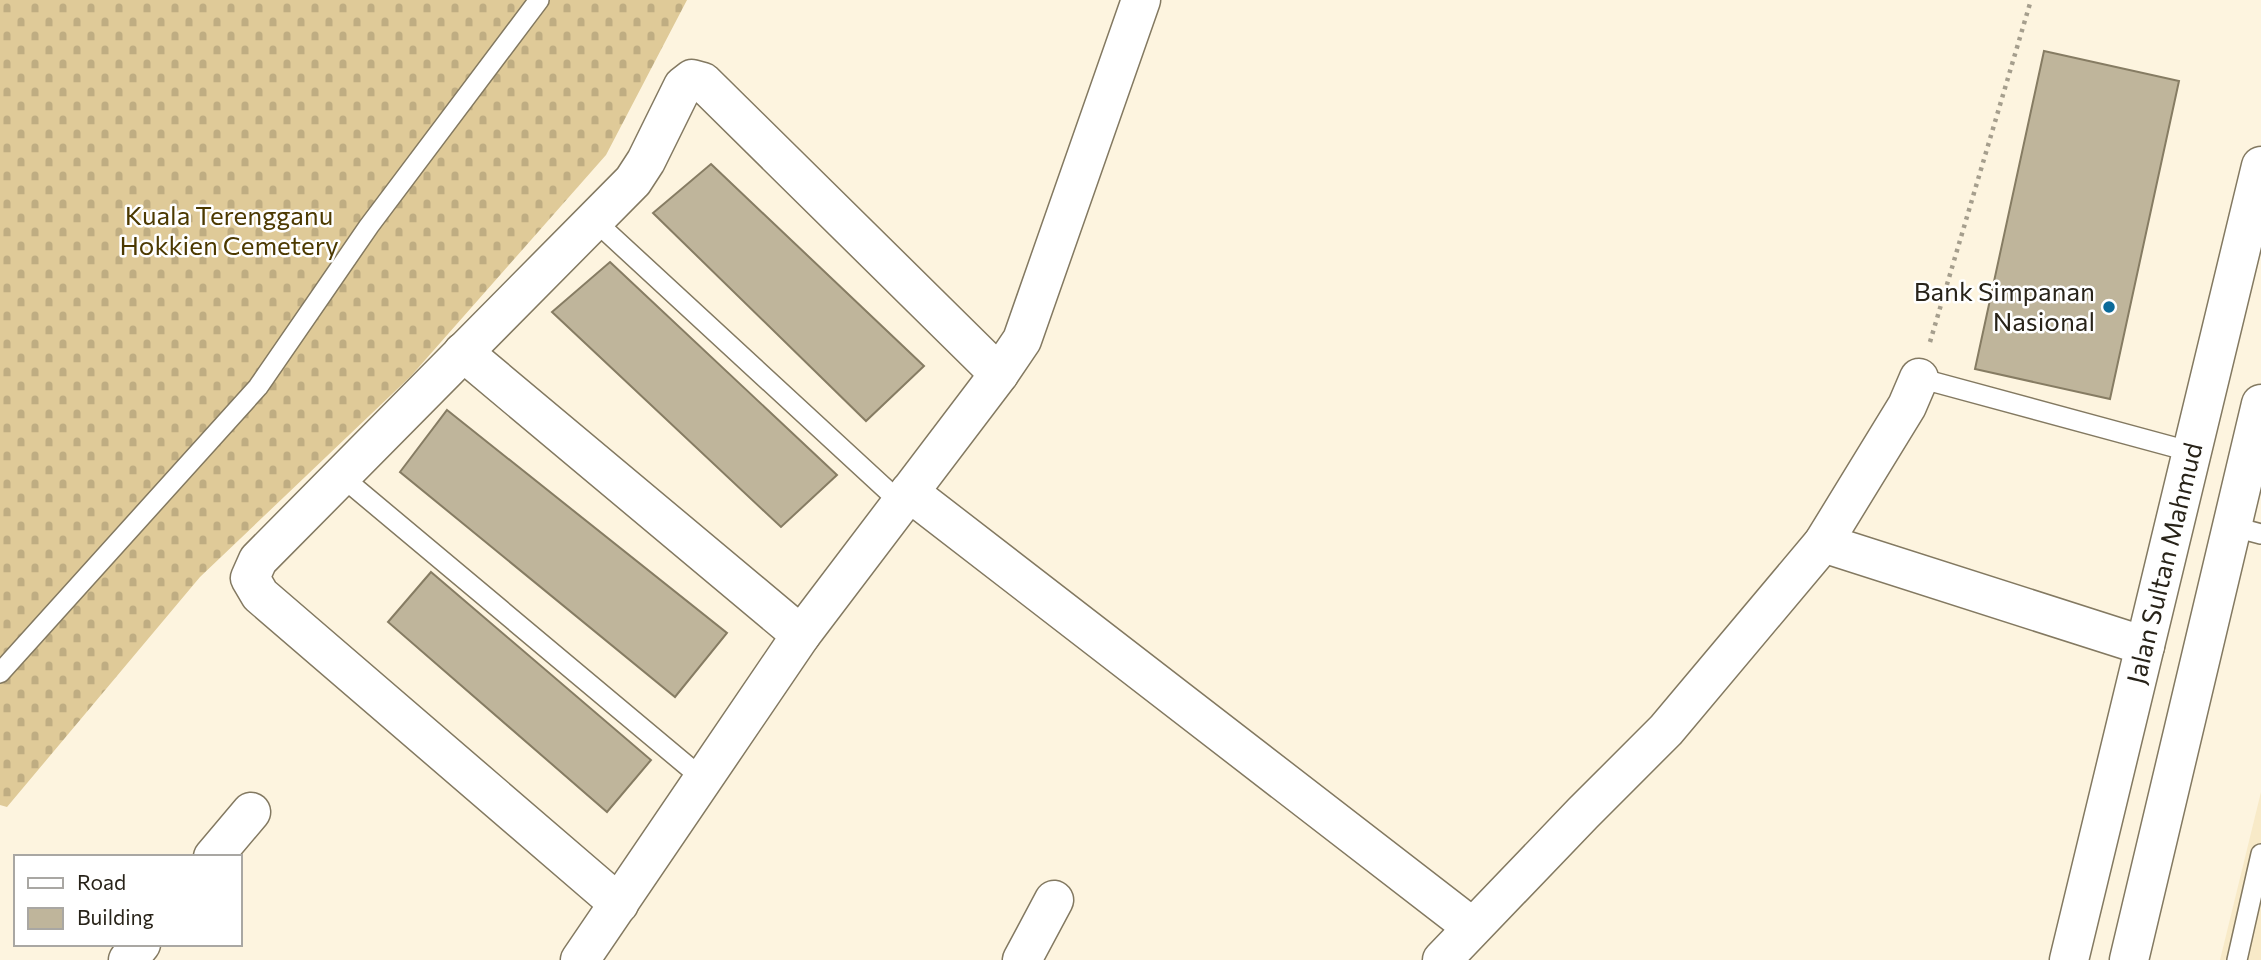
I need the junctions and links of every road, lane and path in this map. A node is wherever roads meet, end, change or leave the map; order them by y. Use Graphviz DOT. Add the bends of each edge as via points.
graph roads {
  1 [pos="540,0"];
  2 [pos="1141,0"];
  3 [pos="2031,0"];
  4 [pos="2261,166"];
  5 [pos="594,220"];
  6 [pos="463,352"];
  7 [pos="999,374"];
  8 [pos="1919,379"];
  9 [pos="2261,404"];
  10 [pos="2192,453"];
  11 [pos="341,476"];
  12 [pos="905,498"];
  13 [pos="2246,530"];
  14 [pos="1823,543"];
  15 [pos="801,635"];
  16 [pos="2145,646"];
  17 [pos="0,673"];
  18 [pos="703,779"];
  19 [pos="251,812"];
  20 [pos="2261,854"];
  21 [pos="216,855"];
  22 [pos="1054,900"];
  23 [pos="619,904"];
  24 [pos="1472,927"];
  25 [pos="139,946"];
  26 [pos="128,960"];
  27 [pos="580,960"];
  28 [pos="1022,960"];
  29 [pos="1442,960"];
  30 [pos="2069,960"];
  31 [pos="2129,960"];
  32 [pos="2237,960"];
  1 -- 17 [label="lane" via="369,226 258,387"];
  2 -- 7 [label="street" via="1022,340"];
  3 -- 8 [label="path"];
  4 -- 10 [label="street, Jalan Sultan Mahmud"];
  5 -- 6 [label="street"];
  5 -- 7 [label="street" via="633,181 682,86 692,79 704,82"];
  5 -- 12 [label="lane"];
  6 -- 11 [label="street"];
  6 -- 15 [label="street"];
  7 -- 12 [label="street"];
  8 -- 10 [label="lane"];
  8 -- 14 [label="street"];
  9 -- 13 [label="street"];
  10 -- 16 [label="street, Jalan Sultan Mahmud"];
  11 -- 18 [label="lane"];
  11 -- 23 [label="street" via="258,560 250,578 260,595"];
  12 -- 15 [label="street"];
  12 -- 24 [label="street"];
  13 -- 31 [label="street"];
  14 -- 16 [label="street"];
  14 -- 24 [label="street" via="1666,730"];
  15 -- 18 [label="street"];
  16 -- 30 [label="street, Jalan Sultan Mahmud"];
  18 -- 23 [label="street"];
  19 -- 21 [label="street"];
  20 -- 32 [label="lane"];
  22 -- 28 [label="street"];
  23 -- 27 [label="street"];
  24 -- 29 [label="street"];
  25 -- 26 [label="street"];
}
